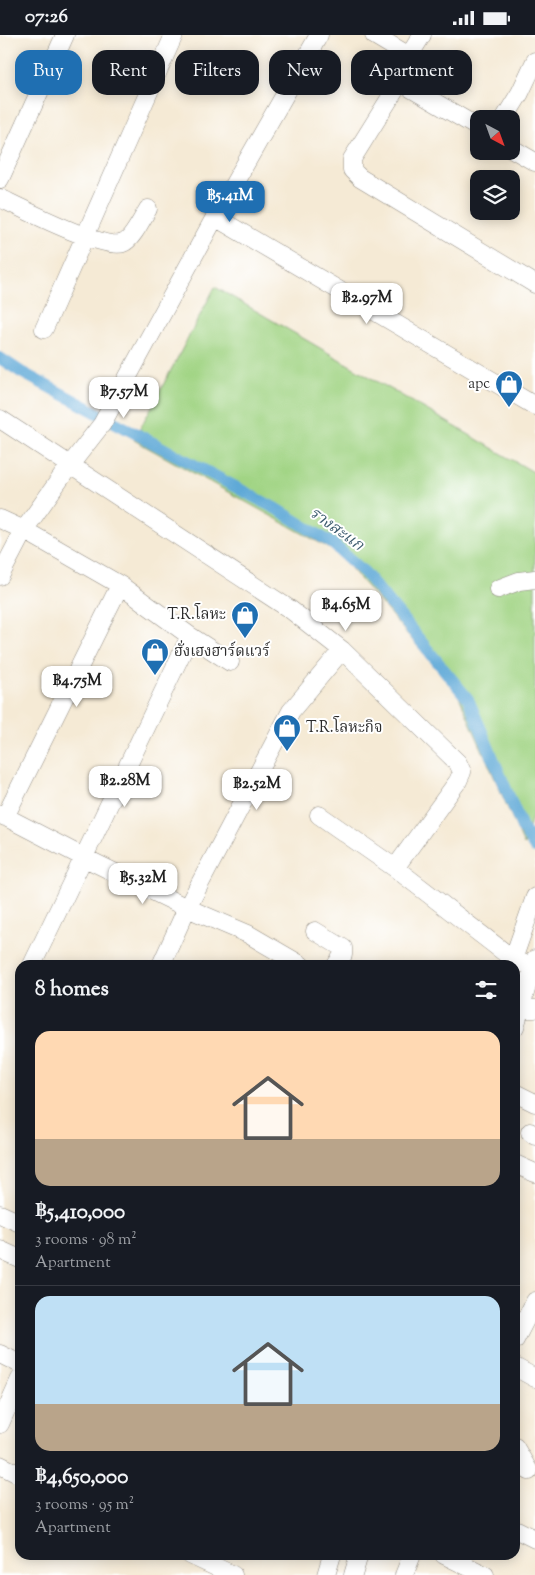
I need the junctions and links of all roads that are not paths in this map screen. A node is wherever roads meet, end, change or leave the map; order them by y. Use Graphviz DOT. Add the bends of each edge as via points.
graph roads {
  1 [pos="65,35"];
  2 [pos="174,35"];
  3 [pos="320,35"];
  4 [pos="374,35"];
  5 [pos="422,35"];
  6 [pos="399,50"];
  7 [pos="413,50"];
  8 [pos="535,61"];
  9 [pos="392,95"];
  10 [pos="422,95"];
  11 [pos="510,110"];
  12 [pos="470,123"];
  13 [pos="520,153"];
  14 [pos="535,162"];
  15 [pos="0,179"];
  16 [pos="0,198"];
  17 [pos="148,209"];
  18 [pos="215,217"];
  19 [pos="84,237"];
  20 [pos="535,284"];
  21 [pos="44,329"];
  22 [pos="535,406"];
  23 [pos="0,419"];
  24 [pos="70,465"];
  25 [pos="0,519"];
  26 [pos="24,530"];
  27 [pos="0,576"];
  28 [pos="535,579"];
  29 [pos="120,585"];
  30 [pos="498,589"];
  31 [pos="190,636"];
  32 [pos="342,650"];
  33 [pos="230,662"];
  34 [pos="319,815"];
  35 [pos="3,816"];
  36 [pos="83,857"];
  37 [pos="395,868"];
  38 [pos="535,897"];
  39 [pos="187,908"];
  40 [pos="315,931"];
  41 [pos="34,960"];
  42 [pos="163,960"];
  43 [pos="292,960"];
  44 [pos="340,960"];
  45 [pos="510,960"];
  46 [pos="513,960"];
  47 [pos="520,963"];
  48 [pos="534,964"];
  49 [pos="528,1009"];
  50 [pos="520,1020"];
  51 [pos="520,1096"];
  52 [pos="535,1103"];
  53 [pos="520,1166"];
  54 [pos="535,1173"];
  55 [pos="0,1214"];
  56 [pos="15,1221"];
  57 [pos="0,1250"];
  58 [pos="15,1257"];
  59 [pos="528,1314"];
  60 [pos="520,1331"];
  61 [pos="0,1355"];
  62 [pos="15,1362"];
  63 [pos="520,1370"];
  64 [pos="535,1378"];
  65 [pos="15,1390"];
  66 [pos="0,1424"];
  67 [pos="520,1456"];
  68 [pos="0,1465"];
  69 [pos="528,1471"];
  70 [pos="15,1472"];
  71 [pos="520,1532"];
  72 [pos="535,1539"];
  73 [pos="201,1560"];
  74 [pos="330,1560"];
  75 [pos="358,1560"];
  76 [pos="410,1560"];
  77 [pos="454,1560"];
  78 [pos="233,1575"];
  79 [pos="326,1575"];
  80 [pos="353,1575"];
  81 [pos="404,1575"];
  82 [pos="485,1575"];
  1 -- 15 [label="street"];
  2 -- 19 [label="street"];
  3 -- 18 [label="street"];
  4 -- 6 [label="street"];
  5 -- 7 [label="street"];
  8 -- 11 [label="street"];
  9 -- 20 [label="street" via="352,159 352,170 360,178"];
  10 -- 12 [label="street"];
  13 -- 14 [label="street"];
  16 -- 19 [label="street"];
  17 -- 19 [label="street" via="122,244"];
  18 -- 22 [label="street"];
  18 -- 24 [label="street" via="102,424"];
  19 -- 21 [label="street"];
  23 -- 24 [label="street"];
  24 -- 26 [label="street"];
  24 -- 32 [label="street" via="291,611"];
  25 -- 26 [label="street"];
  26 -- 27 [label="street"];
  26 -- 29 [label="street"];
  28 -- 30 [label="street" via="518,581"];
  29 -- 31 [label="street"];
  29 -- 35 [label="street"];
  31 -- 33 [label="street"];
  31 -- 36 [label="street"];
  32 -- 37 [label="street" via="458,763 462,772"];
  32 -- 39 [label="street" via="291,711"];
  34 -- 37 [label="street"];
  35 -- 36 [label="street"];
  36 -- 39 [label="street"];
  36 -- 41 [label="street"];
  37 -- 45 [label="street"];
  38 -- 46 [label="street"];
  39 -- 42 [label="street"];
  39 -- 43 [label="street" via="248,934"];
  40 -- 44 [label="street" via="343,948"];
  47 -- 48 [label="street"];
  48 -- 49 [label="street"];
  49 -- 50 [label="street"];
  51 -- 52 [label="street"];
  53 -- 54 [label="street"];
  55 -- 56 [label="street"];
  57 -- 58 [label="street"];
  59 -- 60 [label="street"];
  61 -- 62 [label="street"];
  63 -- 64 [label="street"];
  65 -- 66 [label="street"];
  67 -- 69 [label="street"];
  68 -- 70 [label="street"];
  71 -- 72 [label="street"];
  73 -- 78 [label="street"];
  74 -- 79 [label="street"];
  75 -- 80 [label="street"];
  76 -- 81 [label="street"];
  77 -- 82 [label="street"];
}
